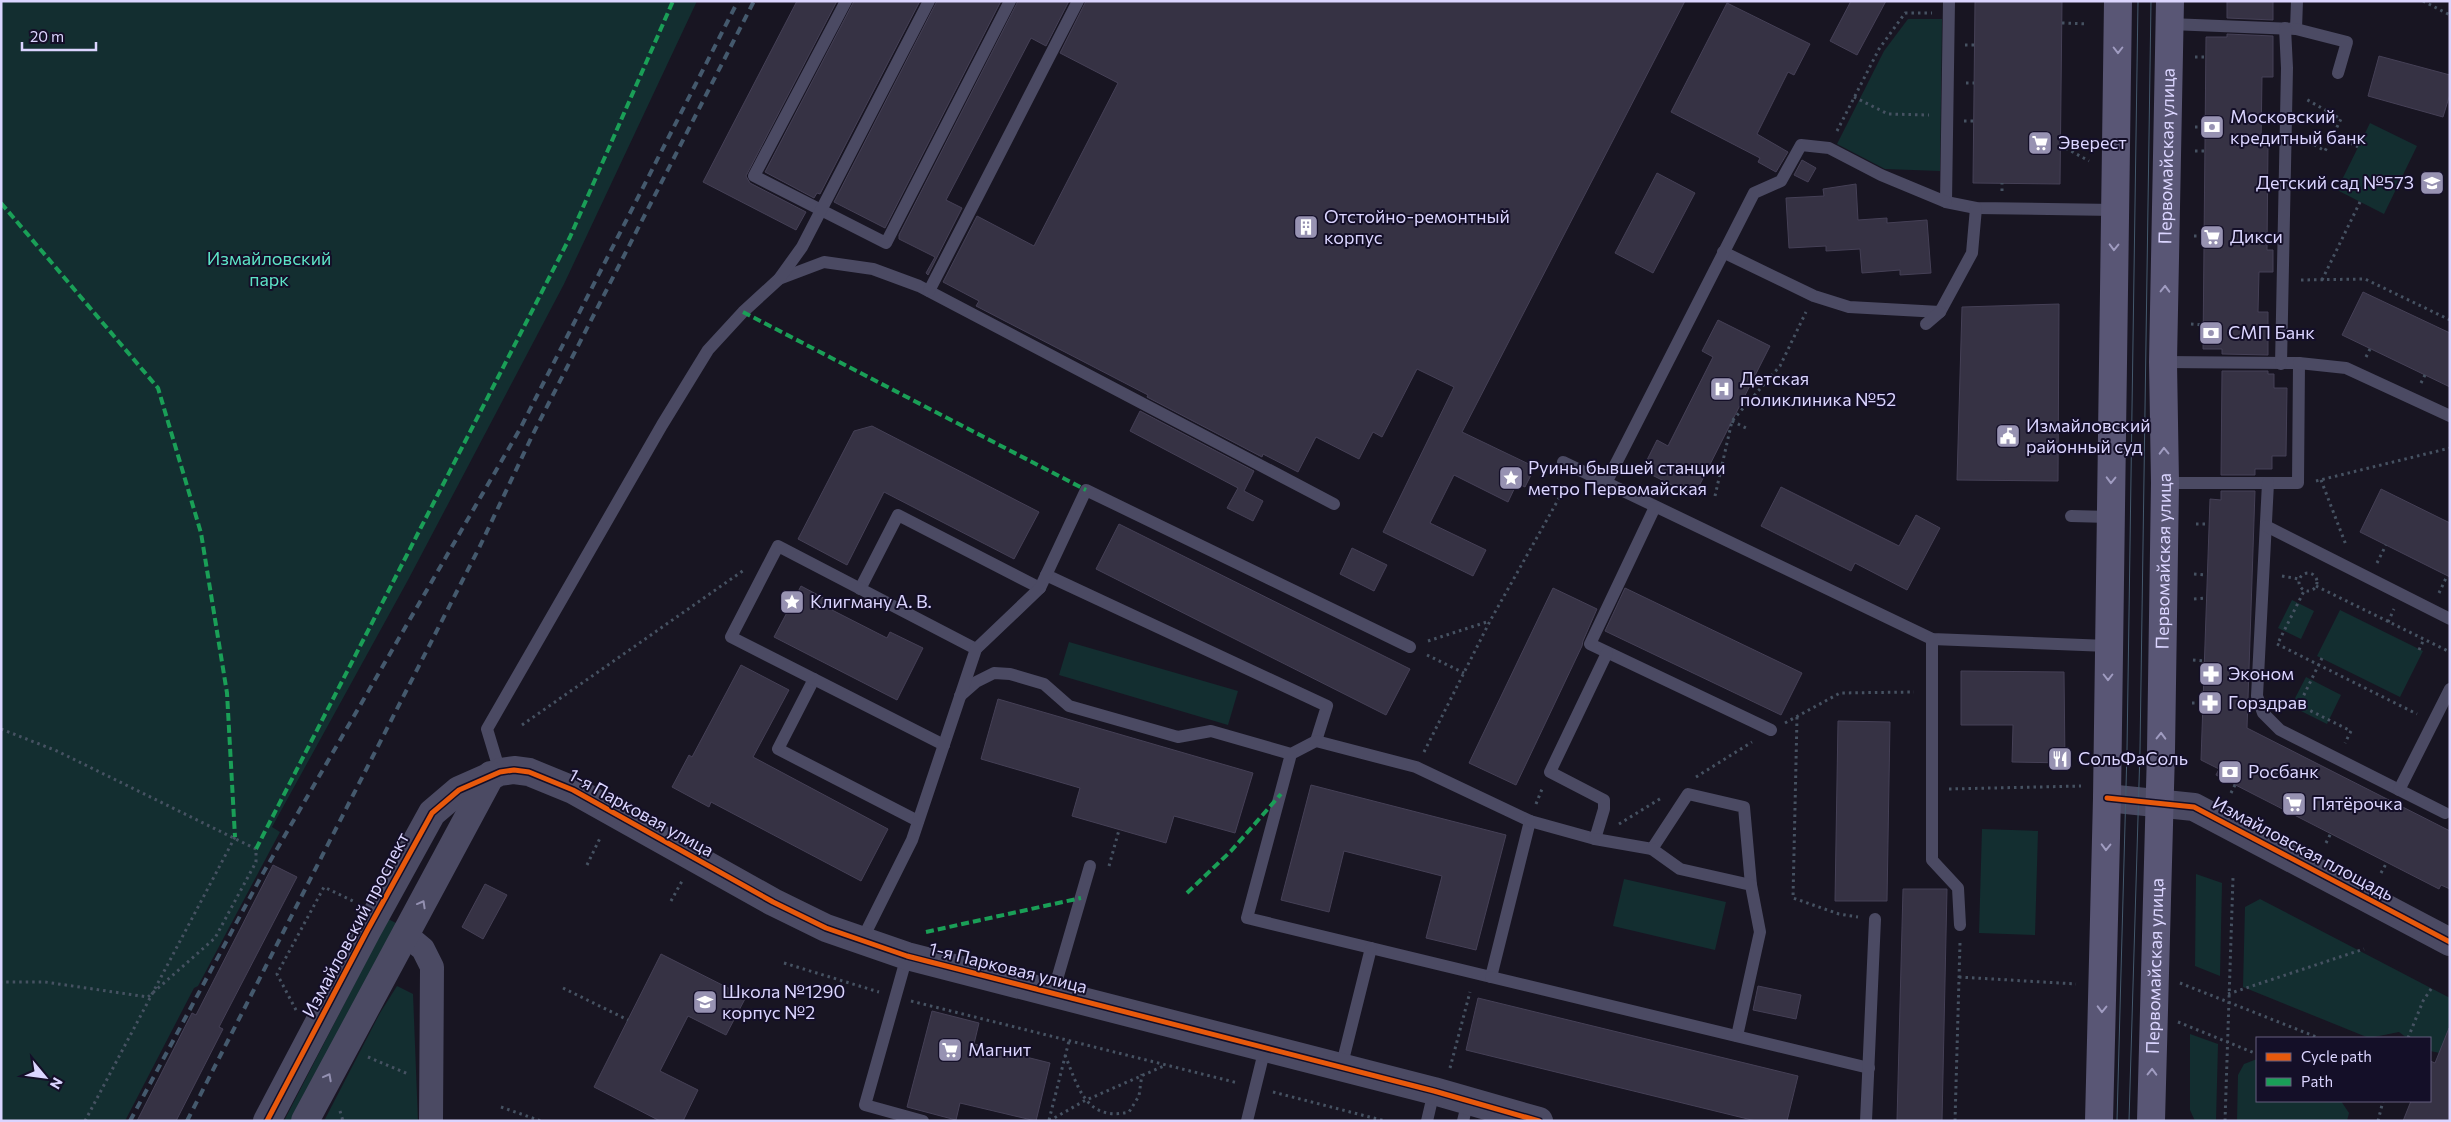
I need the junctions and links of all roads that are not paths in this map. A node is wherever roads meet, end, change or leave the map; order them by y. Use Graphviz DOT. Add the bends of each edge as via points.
graph roads {
  1 [pos="846,1"];
  2 [pos="929,1"];
  3 [pos="1010,1"];
  4 [pos="1078,1"];
  5 [pos="2118,1"];
  6 [pos="2297,1"];
  7 [pos="1949,7"];
  8 [pos="2170,13"];
  9 [pos="2291,28"];
  10 [pos="2338,73"];
  11 [pos="1946,202"];
  12 [pos="1976,208"];
  13 [pos="820,210"];
  14 [pos="2115,210"];
  15 [pos="1723,252"];
  16 [pos="779,280"];
  17 [pos="929,292"];
  18 [pos="1940,312"];
  19 [pos="1926,324"];
  20 [pos="2163,362"];
  21 [pos="2299,363"];
  22 [pos="2281,364"];
  23 [pos="2450,416"];
  24 [pos="1563,462"];
  25 [pos="1606,483"];
  26 [pos="2165,483"];
  27 [pos="2268,483"];
  28 [pos="1334,504"];
  29 [pos="1655,507"];
  30 [pos="2071,516"];
  31 [pos="2110,517"];
  32 [pos="2266,526"];
  33 [pos="1046,575"];
  34 [pos="1040,588"];
  35 [pos="860,589"];
  36 [pos="2450,619"];
  37 [pos="1932,639"];
  38 [pos="2108,646"];
  39 [pos="1410,647"];
  40 [pos="976,649"];
  41 [pos="1607,653"];
  42 [pos="814,679"];
  43 [pos="2450,689"];
  44 [pos="960,696"];
  45 [pos="1771,730"];
  46 [pos="1316,742"];
  47 [pos="944,745"];
  48 [pos="1291,754"];
  49 [pos="496,773"];
  50 [pos="2399,790"];
  51 [pos="2107,798"];
  52 [pos="2159,802"];
  53 [pos="2446,813"];
  54 [pos="918,820"];
  55 [pos="1530,821"];
  56 [pos="1595,839"];
  57 [pos="1652,849"];
  58 [pos="1090,866"];
  59 [pos="1751,885"];
  60 [pos="1875,919"];
  61 [pos="1960,925"];
  62 [pos="405,934"];
  63 [pos="861,942"];
  64 [pos="2450,942"];
  65 [pos="1372,948"];
  66 [pos="907,956"];
  67 [pos="1491,977"];
  68 [pos="1053,993"];
  69 [pos="1737,1036"];
  70 [pos="1265,1048"];
  71 [pos="1341,1068"];
  72 [pos="1869,1068"];
  73 [pos="1434,1092"];
  74 [pos="1466,1111"];
  75 [pos="267,1121"];
  76 [pos="305,1121"];
  77 [pos="431,1121"];
  78 [pos="923,1121"];
  79 [pos="1247,1121"];
  80 [pos="1427,1121"];
  81 [pos="1539,1121"];
  82 [pos="1866,1121"];
  83 [pos="2099,1121"];
  84 [pos="2151,1121"];
  1 -- 13 [label="lane" via="754,176"];
  2 -- 13 [label="lane"];
  3 -- 13 [label="lane" via="886,243"];
  4 -- 17 [label="lane"];
  5 -- 14 [label="main road, one-way"];
  6 -- 9 [label="lane"];
  7 -- 11 [label="lane"];
  8 -- 9 [label="lane"];
  20 -- 8 [label="main road, Первомайская улица, one-way"];
  9 -- 10 [label="lane" via="2347,42"];
  9 -- 22 [label="lane" via="2287,68"];
  11 -- 12 [label="lane"];
  11 -- 15 [label="lane" via="1880,176 1829,148 1801,145 1781,181 1754,193"];
  12 -- 14 [label="lane"];
  12 -- 18 [label="lane" via="1972,254"];
  13 -- 16 [label="lane" via="802,247"];
  14 -- 31 [label="main road, one-way"];
  15 -- 18 [label="lane" via="1814,296 1849,307"];
  15 -- 25 [label="lane"];
  16 -- 17 [label="lane" via="824,262 873,269"];
  16 -- 49 [label="lane" via="708,350 487,729"];
  17 -- 28 [label="lane"];
  18 -- 19 [label="lane"];
  20 -- 22 [label="lane"];
  26 -- 20 [label="main road, Первомайская улица, one-way"];
  21 -- 22 [label="lane"];
  21 -- 23 [label="lane" via="2346,368"];
  21 -- 27 [label="lane" via="2298,483"];
  24 -- 25 [label="lane"];
  25 -- 29 [label="lane"];
  26 -- 27 [label="lane"];
  52 -- 26 [label="main road, Первомайская улица, one-way"];
  27 -- 32 [label="lane"];
  29 -- 37 [label="lane"];
  29 -- 41 [label="lane" via="1590,644"];
  30 -- 31 [label="lane"];
  31 -- 38 [label="main road"];
  32 -- 36 [label="lane"];
  32 -- 50 [label="lane" via="2257,696 2263,713 2280,730"];
  33 -- 34 [label="lane"];
  33 -- 39 [label="lane" via="1086,490"];
  33 -- 46 [label="lane" via="1327,706"];
  34 -- 35 [label="lane" via="898,515"];
  34 -- 40 [label="lane"];
  35 -- 40 [label="lane"];
  35 -- 42 [label="lane" via="778,546 731,637"];
  37 -- 38 [label="lane"];
  37 -- 61 [label="lane" via="1932,860 1958,888"];
  38 -- 51 [label="main road, one-way"];
  40 -- 44 [label="lane"];
  41 -- 45 [label="lane"];
  41 -- 56 [label="lane" via="1550,772 1604,800"];
  42 -- 47 [label="lane"];
  42 -- 54 [label="lane" via="778,749"];
  43 -- 50 [label="lane"];
  44 -- 47 [label="lane"];
  44 -- 48 [label="lane" via="976,682 994,674 1010,674 1044,684 1069,706 1178,737 1211,731"];
  46 -- 48 [label="lane"];
  46 -- 55 [label="lane" via="1416,767"];
  47 -- 54 [label="lane"];
  48 -- 65 [label="lane" via="1247,918"];
  62 -- 49 [label="street, one-way"];
  49 -- 63 [label="street, 1-я Парковая улица" via="529,772 573,790 773,902"];
  49 -- 75 [label="street, Измайловский проспект" via="459,790 432,813"];
  50 -- 53 [label="lane"];
  51 -- 52 [label="street, Измайловская площадь"];
  51 -- 83 [label="main road, one-way"];
  52 -- 64 [label="street, Измайловская площадь" via="2194,807"];
  84 -- 52 [label="main road, Первомайская улица, one-way"];
  54 -- 63 [label="lane" via="912,840"];
  55 -- 56 [label="lane"];
  55 -- 67 [label="lane"];
  56 -- 57 [label="lane"];
  57 -- 59 [label="lane" via="1680,869"];
  57 -- 59 [label="lane" via="1688,794 1744,807"];
  58 -- 68 [label="lane"];
  59 -- 69 [label="lane" via="1760,932"];
  60 -- 72 [label="lane"];
  76 -- 62 [label="street, one-way"];
  62 -- 77 [label="street" via="423,949 432,967"];
  63 -- 66 [label="street, 1-я Парковая улица"];
  65 -- 67 [label="lane"];
  65 -- 71 [label="lane"];
  66 -- 68 [label="street, 1-я Парковая улица"];
  66 -- 78 [label="lane" via="865,1105"];
  67 -- 69 [label="lane"];
  68 -- 70 [label="street, 1-я Парковая улица"];
  69 -- 72 [label="lane"];
  70 -- 71 [label="street, 1-я Парковая улица"];
  70 -- 79 [label="lane"];
  71 -- 73 [label="street, 1-я Парковая улица"];
  72 -- 82 [label="lane"];
  73 -- 74 [label="street, 1-я Парковая улица"];
  73 -- 80 [label="lane"];
  74 -- 81 [label="street, 1-я Парковая улица"];
}
